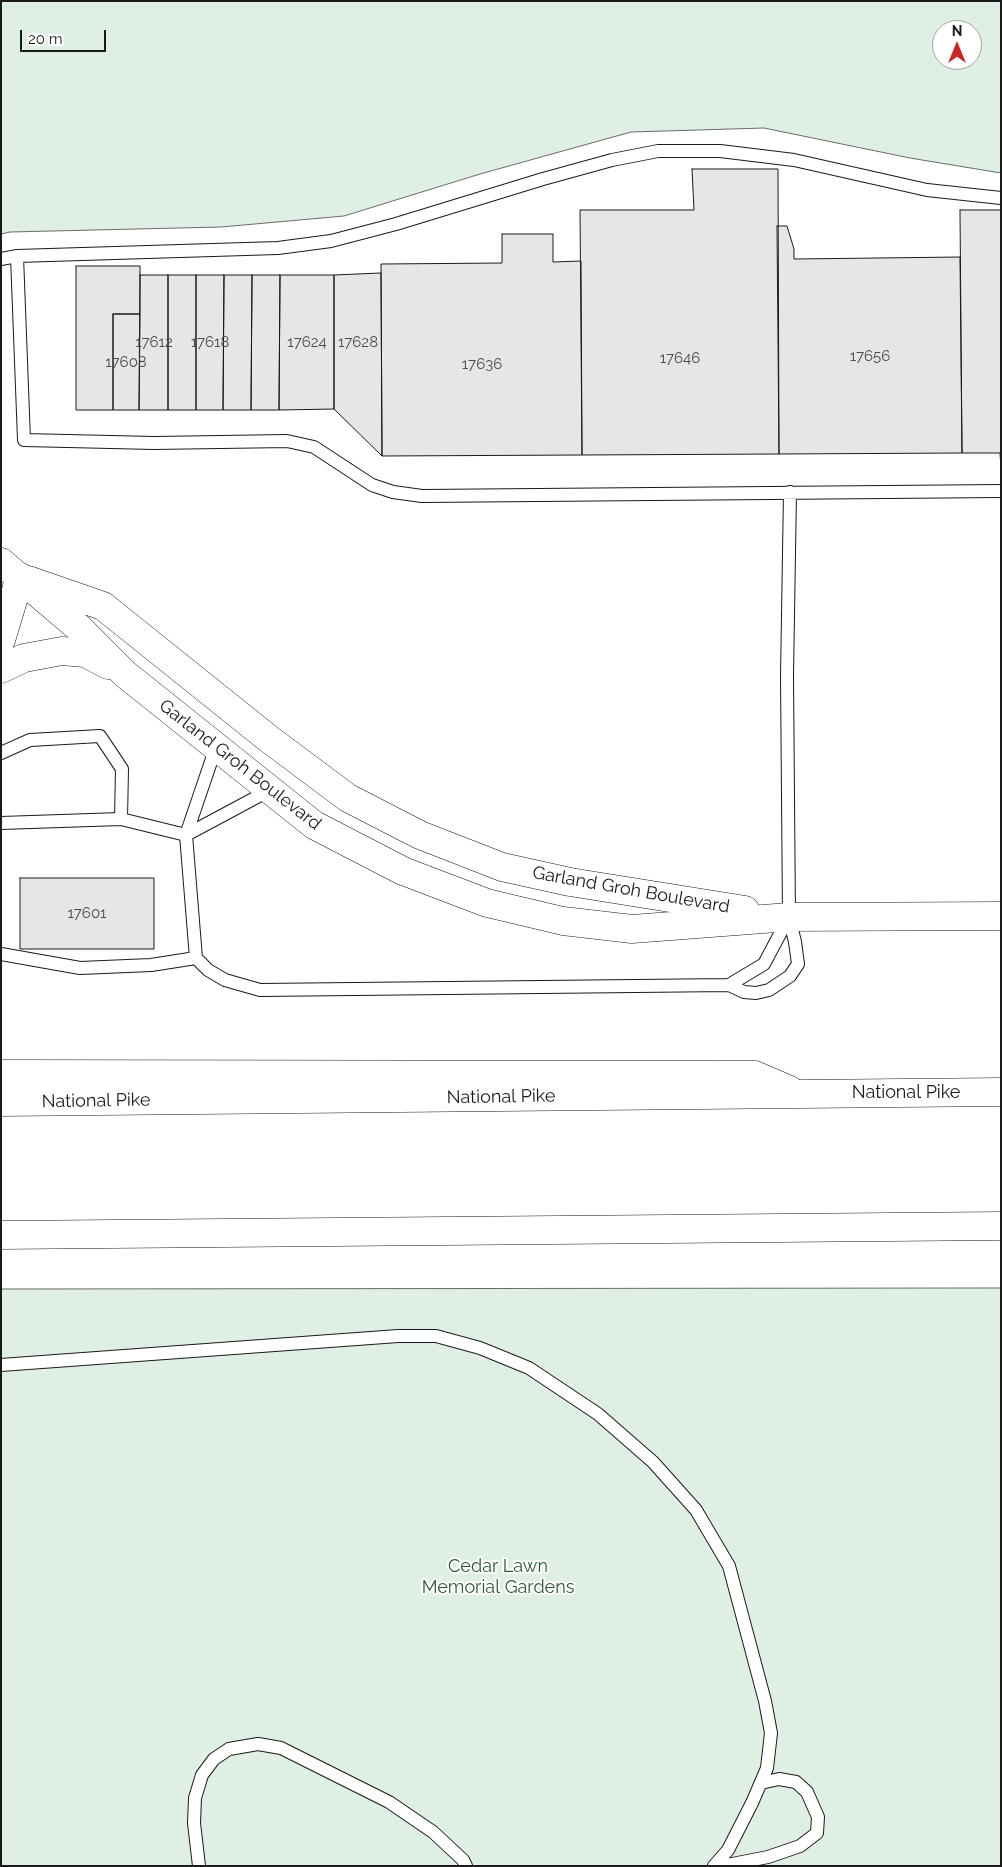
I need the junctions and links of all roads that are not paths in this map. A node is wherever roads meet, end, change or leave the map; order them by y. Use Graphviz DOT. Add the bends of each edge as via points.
graph roads {
  1 [pos="1001,198"];
  2 [pos="17,256"];
  3 [pos="1,259"];
  4 [pos="1001,491"];
  5 [pos="790,492"];
  6 [pos="7,577"];
  7 [pos="1,640"];
  8 [pos="1,669"];
  9 [pos="125,674"];
  10 [pos="216,747"];
  11 [pos="1,753"];
  12 [pos="270,790"];
  13 [pos="121,819"];
  14 [pos="1,823"];
  15 [pos="186,835"];
  16 [pos="1001,916"];
  17 [pos="789,917"];
  18 [pos="1,954"];
  19 [pos="196,958"];
  20 [pos="729,985"];
  21 [pos="1,1074"];
  22 [pos="1001,1092"];
  23 [pos="798,1094"];
  24 [pos="1,1102"];
  25 [pos="1,1218"];
  26 [pos="1001,1226"];
  27 [pos="1,1235"];
  28 [pos="77,1235"];
  29 [pos="1,1365"];
  30 [pos="760,1783"];
  31 [pos="199,1866"];
  32 [pos="466,1866"];
  33 [pos="714,1866"];
  34 [pos="722,1866"];
  1 -- 2 [label="lane" via="927,190 794,160 720,150 658,151 560,174 331,241 278,248"];
  2 -- 3 [label="lane"];
  2 -- 5 [label="lane" via="24,440 287,441 314,447 372,485 422,496"];
  4 -- 5 [label="lane"];
  5 -- 17 [label="lane" via="787,676"];
  6 -- 7 [label="main road"];
  6 -- 9 [label="main road, Garland Groh Boulevard" via="79,628"];
  6 -- 17 [label="main road, Garland Groh Boulevard" via="66,591 103,606 348,798 420,835 502,867 570,882"];
  8 -- 9 [label="main road" via="24,658 62,651 85,653"];
  9 -- 10 [label="main road, Garland Groh Boulevard"];
  10 -- 12 [label="main road, Garland Groh Boulevard"];
  10 -- 15 [label="lane"];
  11 -- 13 [label="lane" via="30,740 100,736 122,769"];
  12 -- 15 [label="lane"];
  12 -- 17 [label="main road, Garland Groh Boulevard" via="314,825 403,871 496,905 563,921 632,929"];
  13 -- 14 [label="lane"];
  13 -- 15 [label="lane"];
  15 -- 19 [label="lane"];
  16 -- 17 [label="main road, Garland Groh Boulevard"];
  17 -- 20 [label="lane" via="764,964"];
  17 -- 20 [label="lane" via="798,964 790,976 770,990 756,993"];
  18 -- 19 [label="lane" via="80,968 151,965"];
  19 -- 20 [label="lane" via="225,980 260,990"];
  21 -- 23 [label="main road" via="755,1074"];
  22 -- 23 [label="main road, National Pike"];
  23 -- 24 [label="main road, National Pike"];
  25 -- 28 [label="main road"];
  26 -- 28 [label="main road"];
  27 -- 28 [label="main road"];
  29 -- 30 [label="lane" via="398,1336 436,1336 480,1348 529,1368 598,1414 653,1462 696,1510 729,1566 771,1733 767,1768"];
  30 -- 33 [label="lane" via="728,1850"];
  30 -- 34 [label="lane" via="780,1779 796,1782 807,1792 818,1816 817,1833 800,1846 768,1857"];
  31 -- 32 [label="lane" via="194,1823 195,1798 202,1775 214,1759 229,1749 258,1744 281,1748 389,1802 433,1832"];
}
